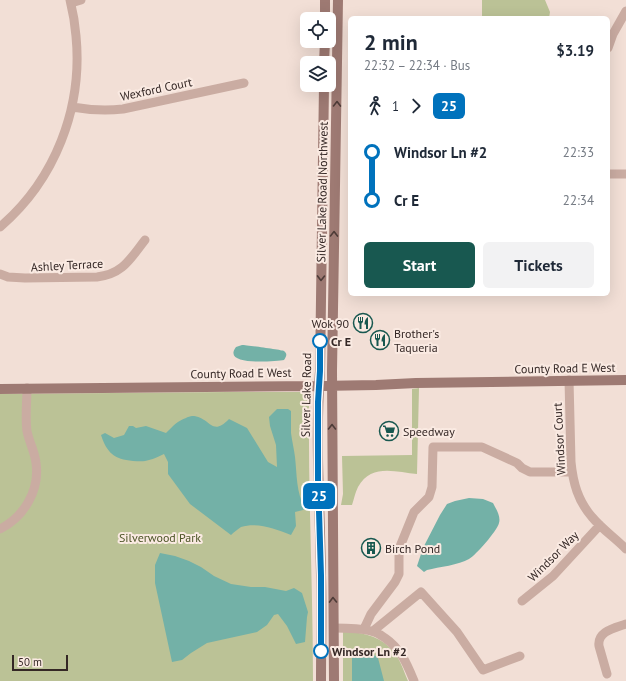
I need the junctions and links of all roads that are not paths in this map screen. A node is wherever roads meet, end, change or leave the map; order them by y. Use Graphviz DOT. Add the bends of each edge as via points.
graph roads {
  1 [pos="81,0"];
  2 [pos="325,0"];
  3 [pos="338,0"];
  4 [pos="70,1"];
  5 [pos="626,11"];
  6 [pos="325,12"];
  7 [pos="610,42"];
  8 [pos="244,83"];
  9 [pos="324,92"];
  10 [pos="72,107"];
  11 [pos="610,174"];
  12 [pos="626,174"];
  13 [pos="0,227"];
  14 [pos="145,240"];
  15 [pos="0,274"];
  16 [pos="569,380"];
  17 [pos="626,380"];
  18 [pos="332,385"];
  19 [pos="319,386"];
  20 [pos="27,388"];
  21 [pos="0,389"];
  22 [pos="572,472"];
  23 [pos="600,525"];
  24 [pos="0,529"];
  25 [pos="626,550"];
  26 [pos="522,601"];
  27 [pos="626,624"];
  28 [pos="334,628"];
  29 [pos="364,629"];
  30 [pos="373,631"];
  31 [pos="520,656"];
  32 [pos="607,674"];
  33 [pos="321,681"];
  34 [pos="334,681"];
  35 [pos="414,681"];
  1 -- 4 [label="street"];
  2 -- 6 [label="main road"];
  18 -- 3 [label="main road, Silver Lake Road Northwest, one-way"];
  4 -- 10 [label="street" via="77,48"];
  5 -- 7 [label="street"];
  8 -- 10 [label="street, Wexford Court" via="123,109 106,111"];
  9 -- 19 [label="main road, Silver Lake Road, one-way"];
  10 -- 13 [label="street" via="61,142 44,176 22,205"];
  11 -- 12 [label="street"];
  14 -- 15 [label="street, Ashley Terrace" via="123,267 105,276 25,278"];
  16 -- 17 [label="main road, County Road E West"];
  16 -- 18 [label="main road, County Road E West"];
  16 -- 22 [label="street, Windsor Court"];
  18 -- 19 [label="main road, County Road E West"];
  28 -- 18 [label="main road, Silver Lake Road Northwest, one-way"];
  19 -- 20 [label="main road, County Road E West"];
  19 -- 33 [label="main road, Silver Lake Road"];
  20 -- 21 [label="main road, County Road E West"];
  20 -- 24 [label="street" via="27,425 35,455 36,484 20,514"];
  22 -- 23 [label="street, Windsor Court" via="579,497"];
  22 -- 29 [label="street" via="530,472 482,447 433,447 432,487 429,497 414,512 399,549 399,574 371,614"];
  23 -- 25 [label="street, Windsor Court"];
  23 -- 26 [label="street, Windsor Way" via="553,576"];
  27 -- 32 [label="street" via="606,632 599,638"];
  28 -- 29 [label="street"];
  28 -- 34 [label="main road, Silver Lake Road Northwest"];
  29 -- 30 [label="street"];
  30 -- 31 [label="street" via="421,592 457,632 483,670"];
  30 -- 35 [label="street" via="397,648"];
}
